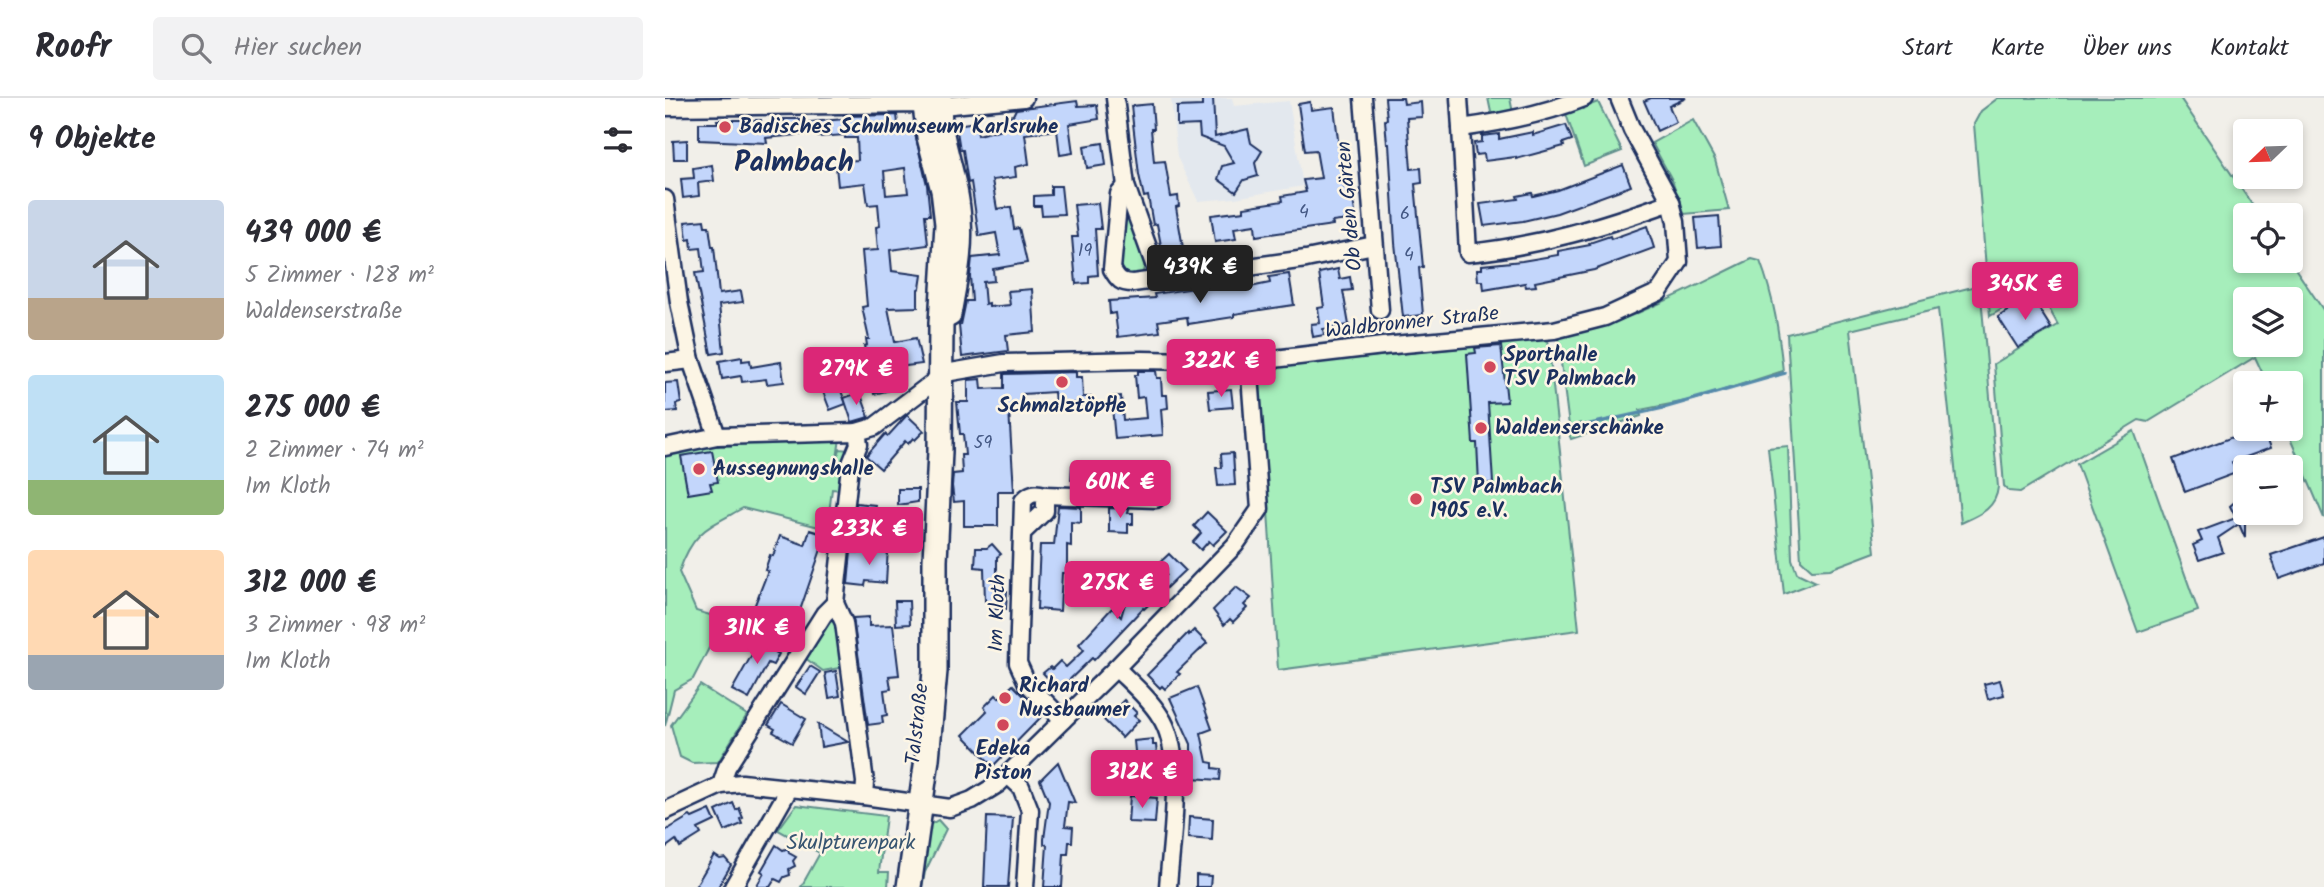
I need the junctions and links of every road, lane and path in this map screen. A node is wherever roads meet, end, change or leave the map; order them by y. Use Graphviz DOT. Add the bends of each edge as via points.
graph roads {
  1 [pos="1024,98"];
  2 [pos="1115,98"];
  3 [pos="1363,98"];
  4 [pos="1459,98"];
  5 [pos="1584,98"];
  6 [pos="1619,98"];
  7 [pos="934,102"];
  8 [pos="665,107"];
  9 [pos="1461,128"];
  10 [pos="1125,186"];
  11 [pos="665,199"];
  12 [pos="1671,202"];
  13 [pos="667,228"];
  14 [pos="1374,246"];
  15 [pos="1160,278"];
  16 [pos="1380,310"];
  17 [pos="691,360"];
  18 [pos="1249,362"];
  19 [pos="665,363"];
  20 [pos="940,377"];
  21 [pos="857,432"];
  22 [pos="717,436"];
  23 [pos="665,447"];
  24 [pos="1045,495"];
  25 [pos="1156,499"];
  26 [pos="1022,533"];
  27 [pos="835,603"];
  28 [pos="1116,668"];
  29 [pos="1063,720"];
  30 [pos="1008,775"];
  31 [pos="721,785"];
  32 [pos="789,789"];
  33 [pos="864,796"];
  34 [pos="915,804"];
  35 [pos="665,811"];
  36 [pos="733,887"];
  37 [pos="897,887"];
  38 [pos="909,887"];
  39 [pos="1025,887"];
  40 [pos="1168,887"];
  1 -- 7 [label="street"];
  2 -- 10 [label="street"];
  3 -- 14 [label="street, Ob den Gärten"];
  4 -- 9 [label="street"];
  5 -- 9 [label="street" via="1511,121"];
  6 -- 12 [label="street, Waldbronner Straße"];
  7 -- 8 [label="street"];
  7 -- 20 [label="main road, Talstraße" via="929,137 947,223"];
  9 -- 12 [label="street" via="1468,253 1557,238"];
  10 -- 15 [label="street"];
  10 -- 15 [label="street" via="1119,194 1112,269 1124,283"];
  11 -- 13 [label="street"];
  12 -- 18 [label="street, Waldbronner Straße" via="1679,262 1659,292 1605,317 1554,330"];
  13 -- 17 [label="street"];
  14 -- 15 [label="street"];
  14 -- 16 [label="street, Ob den Gärten"];
  17 -- 19 [label="street"];
  17 -- 22 [label="street"];
  18 -- 20 [label="street, Waldbronner Straße" via="1004,363"];
  18 -- 28 [label="street" via="1261,509 1235,545"];
  20 -- 21 [label="street" via="874,427"];
  20 -- 34 [label="main road, Talstraße" via="932,708"];
  21 -- 22 [label="street"];
  21 -- 27 [label="street" via="859,444 850,466"];
  22 -- 23 [label="street"];
  24 -- 25 [label="street"];
  24 -- 26 [label="street" via="1045,511"];
  24 -- 26 [label="street, Im Kloth" via="1037,493 1023,500"];
  26 -- 29 [label="street, Im Kloth" via="1018,663 1027,683"];
  27 -- 31 [label="street" via="726,767"];
  27 -- 33 [label="street" via="843,623"];
  28 -- 29 [label="street"];
  28 -- 40 [label="street" via="1156,710 1171,738 1175,764"];
  29 -- 30 [label="street"];
  30 -- 34 [label="street" via="986,792 950,808"];
  30 -- 39 [label="street" via="1021,787 1030,810"];
  31 -- 32 [label="street"];
  31 -- 35 [label="street"];
  32 -- 33 [label="street"];
  32 -- 36 [label="street"];
  33 -- 34 [label="street"];
  34 -- 37 [label="main road, Talstraße"];
  34 -- 38 [label="main road, Talstraße"];
}
